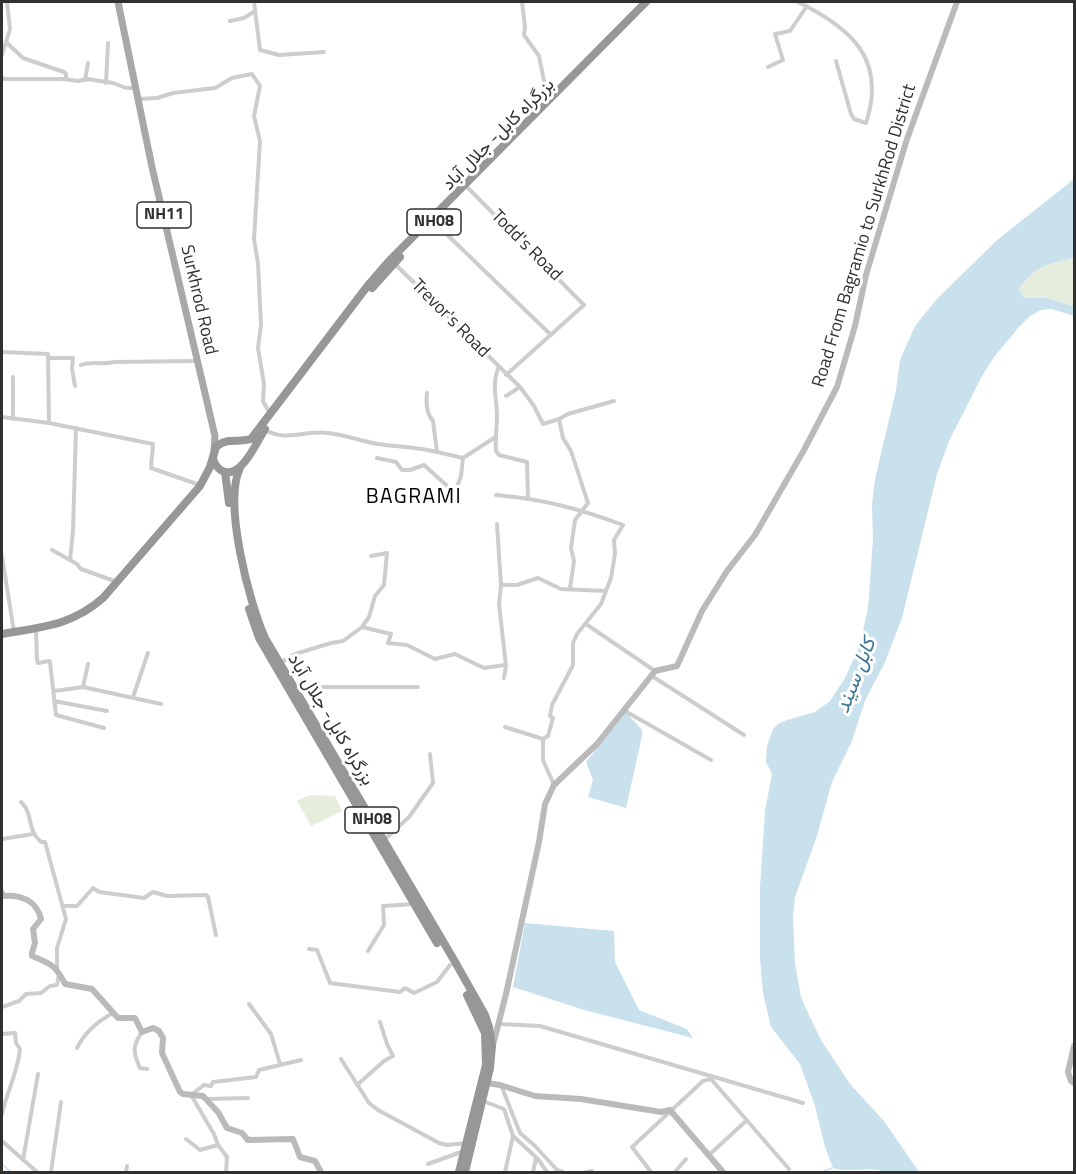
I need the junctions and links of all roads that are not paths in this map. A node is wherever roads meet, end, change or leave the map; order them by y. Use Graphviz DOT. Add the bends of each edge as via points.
graph roads {
  1 [pos="7,2"];
  2 [pos="118,2"];
  3 [pos="254,2"];
  4 [pos="522,2"];
  5 [pos="646,2"];
  6 [pos="652,2"];
  7 [pos="798,2"];
  8 [pos="957,2"];
  9 [pos="807,6"];
  10 [pos="255,10"];
  11 [pos="230,21"];
  12 [pos="6,42"];
  13 [pos="108,43"];
  14 [pos="324,52"];
  15 [pos="2,55"];
  16 [pos="836,61"];
  17 [pos="88,63"];
  18 [pos="768,67"];
  19 [pos="2,77"];
  20 [pos="66,79"];
  21 [pos="85,80"];
  22 [pos="106,83"];
  23 [pos="136,88"];
  24 [pos="138,99"];
  25 [pos="548,101"];
  26 [pos="468,188"];
  27 [pos="434,222"];
  28 [pos="395,263"];
  29 [pos="551,334"];
  30 [pos="2,352"];
  31 [pos="48,358"];
  32 [pos="196,361"];
  33 [pos="81,365"];
  34 [pos="499,367"];
  35 [pos="507,375"];
  36 [pos="13,377"];
  37 [pos="75,386"];
  38 [pos="520,387"];
  39 [pos="427,393"];
  40 [pos="506,396"];
  41 [pos="614,401"];
  42 [pos="271,414"];
  43 [pos="2,417"];
  44 [pos="13,419"];
  45 [pos="559,419"];
  46 [pos="49,423"];
  47 [pos="76,428"];
  48 [pos="213,429"];
  49 [pos="264,430"];
  50 [pos="495,438"];
  51 [pos="227,440"];
  52 [pos="236,442"];
  53 [pos="437,452"];
  54 [pos="213,455"];
  55 [pos="377,458"];
  56 [pos="463,458"];
  57 [pos="242,467"];
  58 [pos="223,471"];
  59 [pos="207,476"];
  60 [pos="200,486"];
  61 [pos="496,495"];
  62 [pos="528,498"];
  63 [pos="583,510"];
  64 [pos="497,525"];
  65 [pos="237,543"];
  66 [pos="52,550"];
  67 [pos="2,556"];
  68 [pos="371,556"];
  69 [pos="70,560"];
  70 [pos="117,582"];
  71 [pos="501,585"];
  72 [pos="570,588"];
  73 [pos="606,591"];
  74 [pos="586,624"];
  75 [pos="362,627"];
  76 [pos="36,628"];
  77 [pos="14,632"];
  78 [pos="2,634"];
  79 [pos="148,653"];
  80 [pos="88,664"];
  81 [pos="277,665"];
  82 [pos="505,665"];
  83 [pos="653,674"];
  84 [pos="504,678"];
  85 [pos="83,687"];
  86 [pos="294,687"];
  87 [pos="418,687"];
  88 [pos="54,691"];
  89 [pos="133,697"];
  90 [pos="54,701"];
  91 [pos="161,704"];
  92 [pos="107,711"];
  93 [pos="625,711"];
  94 [pos="505,727"];
  95 [pos="104,728"];
  96 [pos="744,735"];
  97 [pos="543,739"];
  98 [pos="430,754"];
  99 [pos="711,760"];
  100 [pos="554,784"];
  101 [pos="352,791"];
  102 [pos="21,802"];
  103 [pos="33,834"];
  104 [pos="380,838"];
  105 [pos="2,839"];
  106 [pos="410,890"];
  107 [pos="2,893"];
  108 [pos="414,904"];
  109 [pos="64,906"];
  110 [pos="216,935"];
  111 [pos="309,949"];
  112 [pos="368,951"];
  113 [pos="450,965"];
  114 [pos="58,971"];
  115 [pos="468,992"];
  116 [pos="249,1004"];
  117 [pos="2,1007"];
  118 [pos="113,1013"];
  119 [pos="380,1022"];
  120 [pos="499,1026"];
  121 [pos="489,1027"];
  122 [pos="142,1032"];
  123 [pos="2,1034"];
  124 [pos="492,1046"];
  125 [pos="1074,1046"];
  126 [pos="78,1048"];
  127 [pos="341,1059"];
  128 [pos="301,1060"];
  129 [pos="280,1064"];
  130 [pos="147,1070"];
  131 [pos="38,1074"];
  132 [pos="487,1083"];
  133 [pos="1074,1083"];
  134 [pos="357,1085"];
  135 [pos="500,1085"];
  136 [pos="191,1095"];
  137 [pos="248,1098"];
  138 [pos="207,1099"];
  139 [pos="483,1101"];
  140 [pos="61,1102"];
  141 [pos="803,1103"];
  142 [pos="670,1110"];
  143 [pos="2,1114"];
  144 [pos="747,1120"];
  145 [pos="513,1137"];
  146 [pos="186,1139"];
  147 [pos="2,1141"];
  148 [pos="218,1145"];
  149 [pos="469,1146"];
  150 [pos="709,1155"];
  151 [pos="536,1158"];
  152 [pos="686,1158"];
  153 [pos="23,1160"];
  154 [pos="429,1164"];
  155 [pos="127,1166"];
  156 [pos="718,1166"];
  157 [pos="789,1169"];
  158 [pos="592,1171"];
  159 [pos="650,1172"];
  160 [pos="38,1173"];
  161 [pos="51,1173"];
  162 [pos="126,1173"];
  163 [pos="226,1173"];
  164 [pos="321,1173"];
  165 [pos="459,1173"];
  166 [pos="465,1173"];
  167 [pos="506,1173"];
  168 [pos="533,1173"];
  169 [pos="547,1173"];
  170 [pos="563,1173"];
  171 [pos="586,1173"];
  172 [pos="675,1173"];
  173 [pos="712,1173"];
  174 [pos="723,1173"];
  1 -- 12 [label="street" via="10,29"];
  2 -- 23 [label="main road, Surkhrod Road / NH11"];
  3 -- 10 [label="street"];
  4 -- 25 [label="street" via="524,35 539,56"];
  5 -- 25 [label="highway, بزرگراه کابل- جلال آباد / NH08"];
  6 -- 26 [label="highway, بزرگراه کابل- جلال آباد / NH08"];
  7 -- 9 [label="street"];
  8 -- 83 [label="street, Road From Bagramio to SurkhRod District" via="907,139 837,387 755,535 702,611 676,666"];
  9 -- 16 [label="street" via="859,44 873,83 866,123 854,119"];
  9 -- 18 [label="street" via="790,31 776,34 783,60"];
  10 -- 11 [label="street"];
  10 -- 14 [label="street" via="260,50 283,55"];
  12 -- 15 [label="street"];
  12 -- 20 [label="street" via="22,58 64,72"];
  13 -- 22 [label="street"];
  17 -- 21 [label="street"];
  19 -- 20 [label="street"];
  20 -- 21 [label="street"];
  21 -- 22 [label="street"];
  22 -- 23 [label="street"];
  23 -- 24 [label="main road, Surkhrod Road / NH11"];
  24 -- 32 [label="main road, Surkhrod Road / NH11"];
  24 -- 42 [label="street" via="215,88 232,78 252,74 260,86 254,116 260,141 254,239 263,401"];
  25 -- 42 [label="highway, بزرگراه کابل- جلال آباد / NH08" via="389,261"];
  26 -- 27 [label="highway, بزرگراه کابل- جلال آباد / NH08"];
  26 -- 29 [label="street, Todd's Road" via="584,305"];
  27 -- 28 [label="highway, بزرگراه کابل- جلال آباد / NH08"];
  27 -- 29 [label="street"];
  28 -- 34 [label="street, Trevor's Road"];
  28 -- 49 [label="highway, بزرگراه کابل- جلال آباد / NH08" via="358,304"];
  29 -- 35 [label="street"];
  30 -- 31 [label="street" via="48,354"];
  31 -- 37 [label="street" via="73,358"];
  31 -- 46 [label="street"];
  32 -- 33 [label="street"];
  32 -- 48 [label="main road, Surkhrod Road / NH11"];
  34 -- 35 [label="street, Trevor's Road"];
  34 -- 50 [label="street" via="494,385"];
  35 -- 38 [label="street, Trevor's Road"];
  36 -- 44 [label="street"];
  38 -- 40 [label="street"];
  38 -- 45 [label="street, Trevor's Road" via="543,424"];
  39 -- 53 [label="street"];
  41 -- 45 [label="street"];
  42 -- 52 [label="highway, بزرگراه کابل- جلال آباد / NH08" via="251,439"];
  43 -- 44 [label="street"];
  44 -- 46 [label="street"];
  45 -- 63 [label="street" via="588,503"];
  46 -- 47 [label="street"];
  47 -- 60 [label="street" via="153,444 151,468"];
  47 -- 69 [label="street"];
  48 -- 51 [label="main road"];
  48 -- 54 [label="main road, Surkhrod Road / NH11"];
  49 -- 53 [label="street" via="275,436 328,433"];
  49 -- 57 [label="highway, بزرگراه کابل- جلال آباد / NH08"];
  50 -- 56 [label="street"];
  50 -- 62 [label="street" via="497,453 528,464"];
  51 -- 52 [label="highway"];
  51 -- 54 [label="highway" via="219,444"];
  52 -- 57 [label="highway" via="245,454"];
  53 -- 56 [label="street"];
  54 -- 58 [label="highway, بزرگراه کابل- جلال آباد / NH08" via="217,468"];
  54 -- 59 [label="highway"];
  55 -- 56 [label="street" via="396,462 402,470 424,465 455,493"];
  57 -- 58 [label="highway"];
  57 -- 65 [label="highway, بزرگراه کابل- جلال آباد / NH08" via="233,499"];
  58 -- 59 [label="highway"];
  58 -- 65 [label="highway, بزرگراه کابل- جلال آباد / NH08"];
  59 -- 60 [label="highway"];
  60 -- 70 [label="highway"];
  61 -- 62 [label="street"];
  62 -- 63 [label="street"];
  63 -- 72 [label="street" via="575,520"];
  63 -- 73 [label="street" via="623,525 614,540 615,554"];
  64 -- 71 [label="street"];
  65 -- 81 [label="highway, بزرگراه کابل- جلال آباد / NH08" via="260,626"];
  66 -- 69 [label="street"];
  67 -- 77 [label="street"];
  68 -- 75 [label="street" via="387,553 384,585"];
  69 -- 70 [label="street" via="81,569"];
  70 -- 76 [label="highway" via="84,613"];
  71 -- 72 [label="street" via="538,578 561,589"];
  71 -- 82 [label="street"];
  72 -- 73 [label="street"];
  73 -- 74 [label="street"];
  74 -- 83 [label="street"];
  74 -- 97 [label="street" via="576,634 573,665 552,705 553,718 548,736"];
  75 -- 81 [label="street" via="344,641 295,654"];
  75 -- 82 [label="street" via="391,634 388,643 407,645 435,659 455,654 484,668"];
  76 -- 77 [label="highway"];
  76 -- 88 [label="street" via="37,660 50,661"];
  77 -- 78 [label="highway"];
  79 -- 89 [label="street"];
  80 -- 85 [label="street"];
  81 -- 86 [label="highway, بزرگراه کابل- جلال آباد / NH08"];
  81 -- 101 [label="highway, بزرگراه کابل- جلال آباد / NH08"];
  82 -- 84 [label="street"];
  83 -- 93 [label="street, Road From Bagramio to SurkhRod District"];
  83 -- 96 [label="street"];
  85 -- 88 [label="street"];
  85 -- 89 [label="street"];
  86 -- 87 [label="street"];
  86 -- 101 [label="highway, بزرگراه کابل- جلال آباد / NH08"];
  88 -- 90 [label="street"];
  89 -- 91 [label="street"];
  90 -- 92 [label="street"];
  90 -- 95 [label="street" via="57,716"];
  93 -- 99 [label="street"];
  93 -- 100 [label="street, Road From Bagramio to SurkhRod District" via="591,751"];
  94 -- 97 [label="street"];
  97 -- 100 [label="street" via="543,760"];
  98 -- 104 [label="street" via="433,783 409,817"];
  100 -- 120 [label="street, Road From Bagramio to SurkhRod District" via="545,804"];
  101 -- 104 [label="highway, بزرگراه کابل- جلال آباد / NH08"];
  102 -- 103 [label="street" via="27,807"];
  103 -- 105 [label="street"];
  103 -- 109 [label="street" via="45,842"];
  104 -- 106 [label="highway, بزرگراه کابل- جلال آباد / NH08"];
  106 -- 108 [label="highway, بزرگراه کابل- جلال آباد / NH08"];
  106 -- 115 [label="highway, بزرگراه کابل- جلال آباد / NH08"];
  107 -- 114 [label="street" via="30,901 41,919 33,929 32,954"];
  108 -- 112 [label="street" via="383,906 384,925"];
  108 -- 113 [label="highway, بزرگراه کابل- جلال آباد / NH08"];
  109 -- 110 [label="street" via="77,906 93,888 144,898 153,892 167,897 206,895"];
  109 -- 114 [label="street" via="66,919 57,948"];
  111 -- 113 [label="street" via="317,950 330,983 400,992 405,988 414,993 437,982"];
  113 -- 115 [label="highway, بزرگراه کابل- جلال آباد / NH08"];
  114 -- 117 [label="street" via="57,985 41,993 26,994"];
  114 -- 118 [label="street" via="65,984 92,989"];
  115 -- 121 [label="highway, بزرگراه کابل- جلال آباد / NH08"];
  115 -- 149 [label="highway, بزرگراه کابل- جلال آباد / NH08" via="486,1041 486,1065"];
  116 -- 129 [label="street" via="271,1034"];
  118 -- 122 [label="street" via="120,1019 135,1018"];
  118 -- 126 [label="street" via="100,1020 82,1038"];
  119 -- 134 [label="street" via="393,1056"];
  120 -- 121 [label="street"];
  120 -- 124 [label="street, Road From Bagramio to SurkhRod District"];
  120 -- 141 [label="street" via="540,1026"];
  121 -- 124 [label="highway, بزرگراه کابل- جلال آباد / NH08"];
  122 -- 130 [label="street" via="133,1050 140,1068"];
  122 -- 136 [label="street" via="155,1028 162,1034 162,1053 172,1078 180,1092"];
  123 -- 143 [label="street" via="15,1033 20,1048"];
  124 -- 132 [label="highway, بزرگراه کابل- جلال آباد / NH08"];
  125 -- 133 [label="street" via="1068,1072"];
  127 -- 134 [label="street"];
  128 -- 129 [label="street"];
  129 -- 136 [label="street" via="259,1070 256,1077 204,1085"];
  131 -- 153 [label="street"];
  132 -- 135 [label="street"];
  132 -- 139 [label="highway, بزرگراه کابل- جلال آباد / NH08"];
  134 -- 149 [label="street" via="369,1103 439,1143"];
  135 -- 142 [label="street" via="535,1096"];
  135 -- 170 [label="street" via="520,1132"];
  136 -- 138 [label="street"];
  136 -- 148 [label="street"];
  137 -- 138 [label="street"];
  138 -- 164 [label="street" via="227,1128 242,1133 250,1141 293,1139 300,1157 315,1161"];
  139 -- 145 [label="street" via="504,1109"];
  139 -- 149 [label="highway, بزرگراه کابل- جلال آباد / NH08"];
  140 -- 161 [label="street"];
  142 -- 144 [label="street" via="703,1081 711,1079"];
  142 -- 150 [label="street"];
  142 -- 159 [label="street" via="632,1147"];
  144 -- 150 [label="street"];
  144 -- 157 [label="street"];
  145 -- 151 [label="street"];
  145 -- 167 [label="street"];
  146 -- 148 [label="street" via="200,1150"];
  147 -- 153 [label="street"];
  148 -- 163 [label="street" via="227,1157"];
  149 -- 154 [label="street"];
  149 -- 165 [label="highway, بزرگراه کابل- جلال آباد / NH08"];
  149 -- 166 [label="highway, بزرگراه کابل- جلال آباد / NH08"];
  150 -- 156 [label="street"];
  151 -- 168 [label="street"];
  151 -- 169 [label="street"];
  152 -- 172 [label="street"];
  153 -- 160 [label="street"];
  155 -- 162 [label="street"];
  156 -- 173 [label="street"];
  156 -- 174 [label="street"];
  158 -- 171 [label="street"];
}
